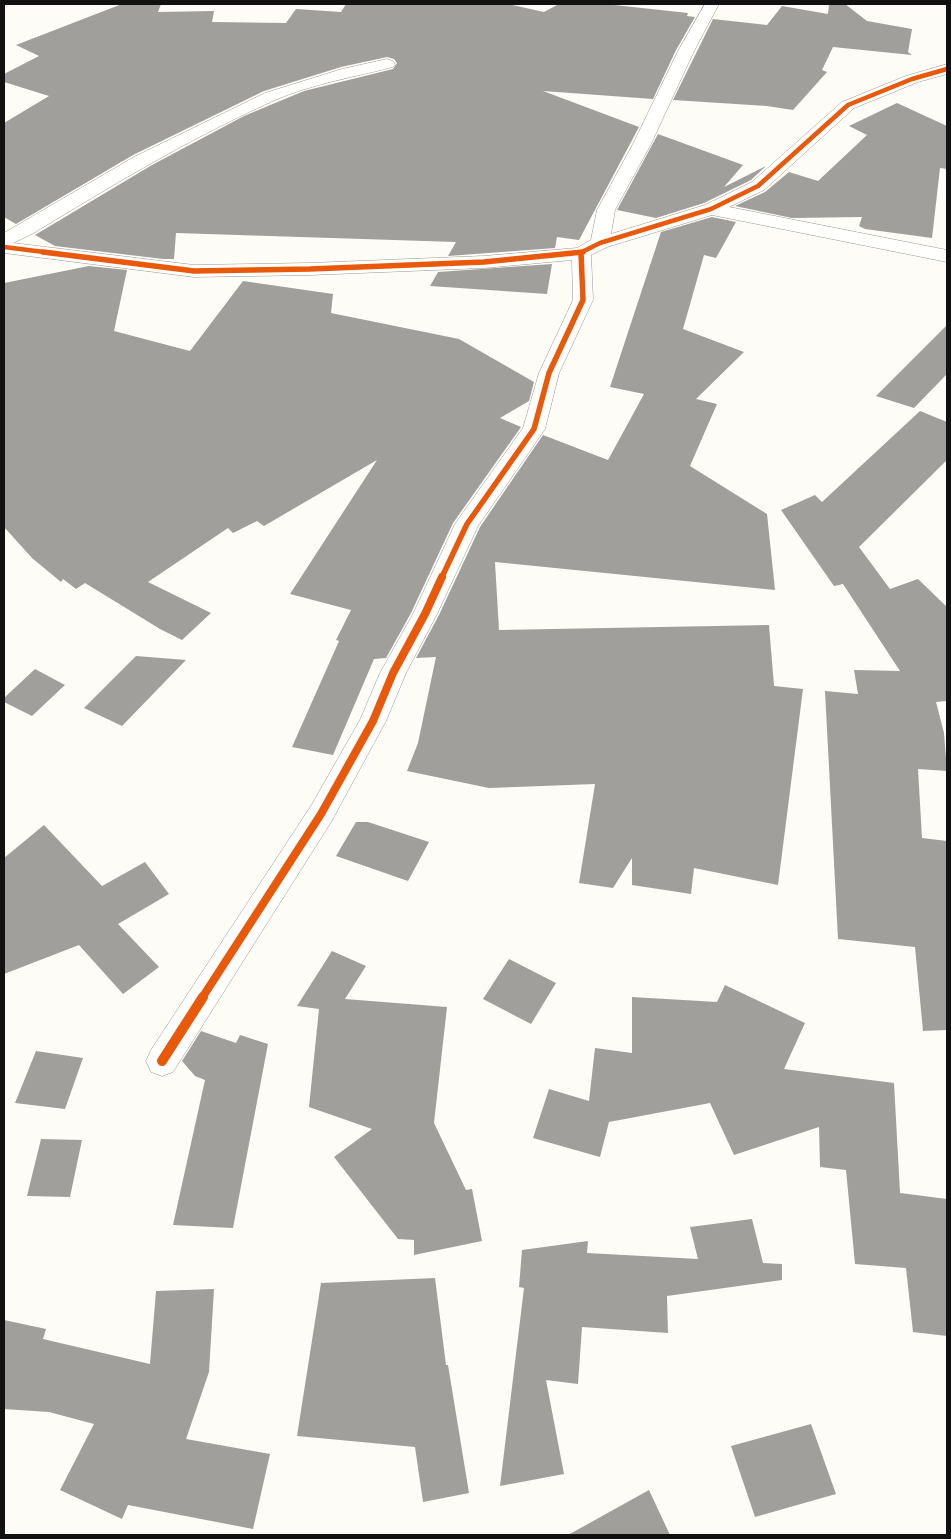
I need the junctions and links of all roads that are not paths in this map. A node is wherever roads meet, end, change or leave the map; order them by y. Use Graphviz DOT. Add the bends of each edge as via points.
graph roads {
  1 [pos="712,4"];
  2 [pos="387,64"];
  3 [pos="947,69"];
  4 [pos="711,208"];
  5 [pos="4,240"];
  6 [pos="4,247"];
  7 [pos="591,248"];
  8 [pos="947,256"];
  9 [pos="162,1061"];
  1 -- 7 [label="street" via="606,210"];
  2 -- 5 [label="street" via="348,72 271,96 140,161"];
  3 -- 4 [label="street" via="912,79 848,105 758,186"];
  4 -- 7 [label="street"];
  4 -- 8 [label="street"];
  6 -- 7 [label="street" via="194,271 484,262"];
  7 -- 9 [label="street" via="583,300 549,372 534,429 467,524 373,720 322,814"];
}
